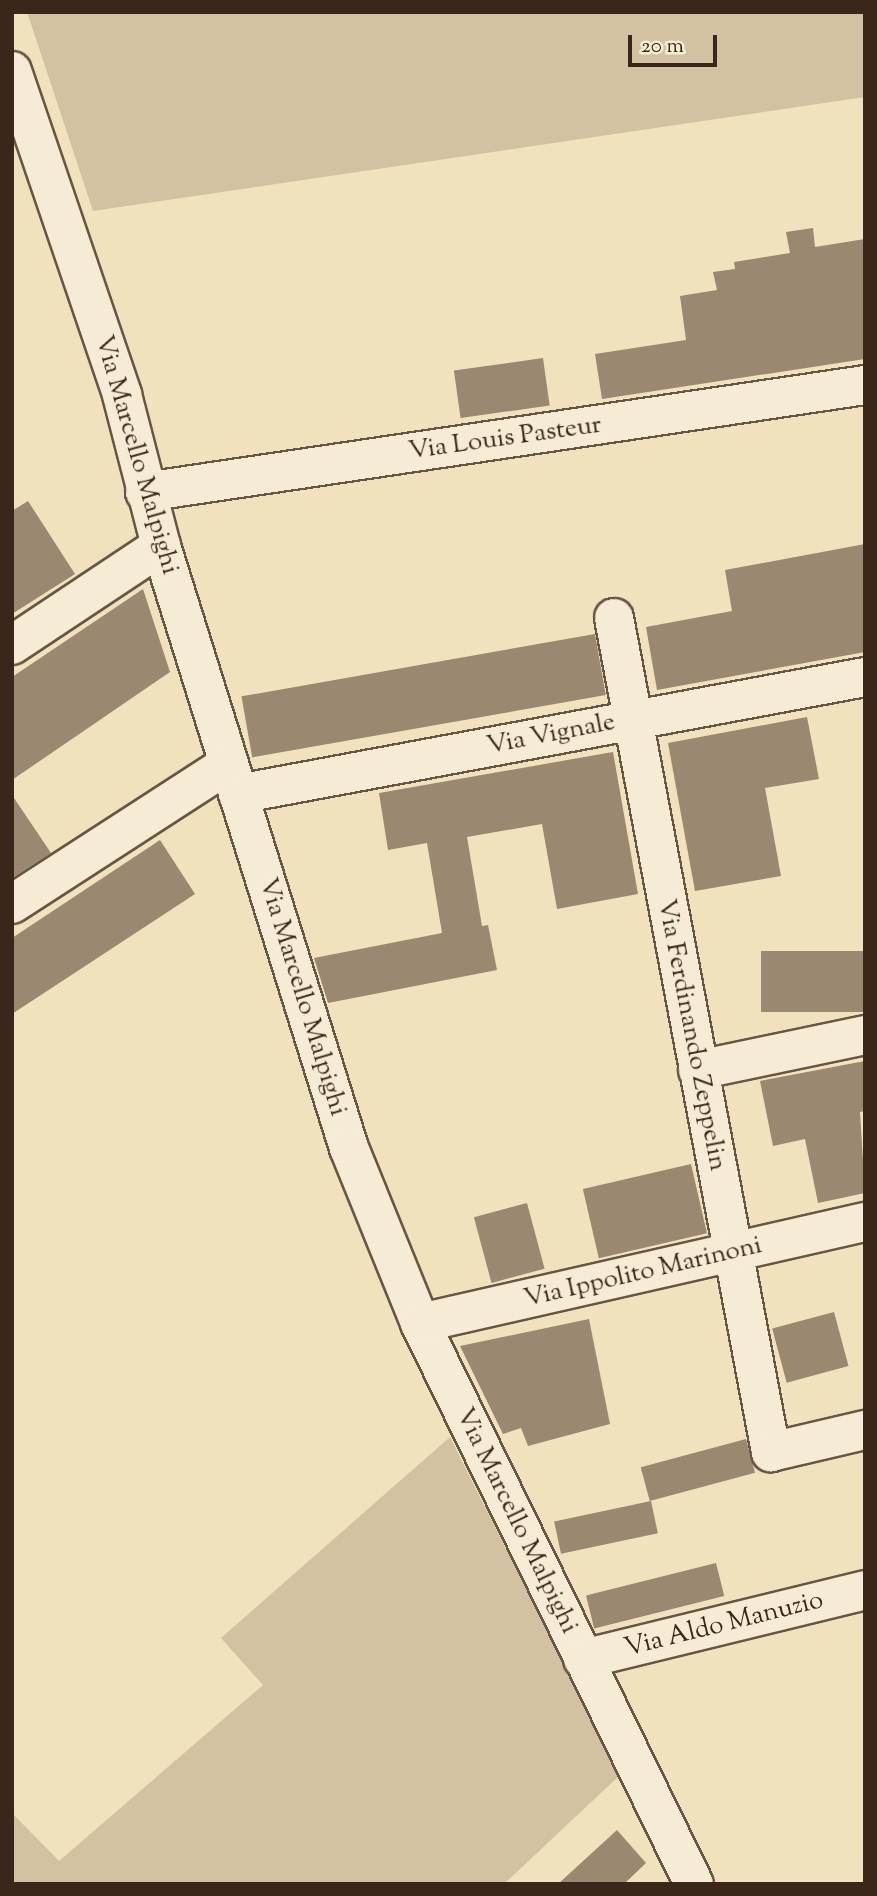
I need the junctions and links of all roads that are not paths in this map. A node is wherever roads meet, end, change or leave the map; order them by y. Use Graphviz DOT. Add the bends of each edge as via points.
graph roads {
  1 [pos="12,71"];
  2 [pos="865,385"];
  3 [pos="145,492"];
  4 [pos="161,546"];
  5 [pos="614,618"];
  6 [pos="12,645"];
  7 [pos="865,677"];
  8 [pos="632,720"];
  9 [pos="233,779"];
  10 [pos="12,904"];
  11 [pos="865,1035"];
  12 [pos="698,1070"];
  13 [pos="865,1222"];
  14 [pos="733,1254"];
  15 [pos="420,1323"];
  16 [pos="865,1430"];
  17 [pos="865,1590"];
  18 [pos="583,1659"];
  19 [pos="681,1878"];
  1 -- 3 [label="street, Via Marcello Malpighi" via="122,395"];
  2 -- 3 [label="street, Via Louis Pasteur"];
  3 -- 4 [label="street, Via Marcello Malpighi"];
  4 -- 6 [label="street"];
  4 -- 9 [label="street, Via Marcello Malpighi"];
  5 -- 8 [label="street, Via Ferdinando Zeppelin"];
  7 -- 8 [label="street, Via Vignale"];
  8 -- 9 [label="street, Via Vignale"];
  8 -- 12 [label="street, Via Ferdinando Zeppelin"];
  9 -- 10 [label="street"];
  9 -- 15 [label="street, Via Marcello Malpighi" via="349,1148"];
  11 -- 12 [label="street"];
  12 -- 14 [label="street, Via Ferdinando Zeppelin"];
  13 -- 14 [label="street, Via Ippolito Marinoni"];
  14 -- 15 [label="street, Via Ippolito Marinoni"];
  14 -- 16 [label="street, Via Ferdinando Zeppelin" via="771,1452"];
  15 -- 18 [label="street, Via Marcello Malpighi"];
  17 -- 18 [label="street, Via Aldo Manuzio"];
  18 -- 19 [label="street, Via Marcello Malpighi"];
}
